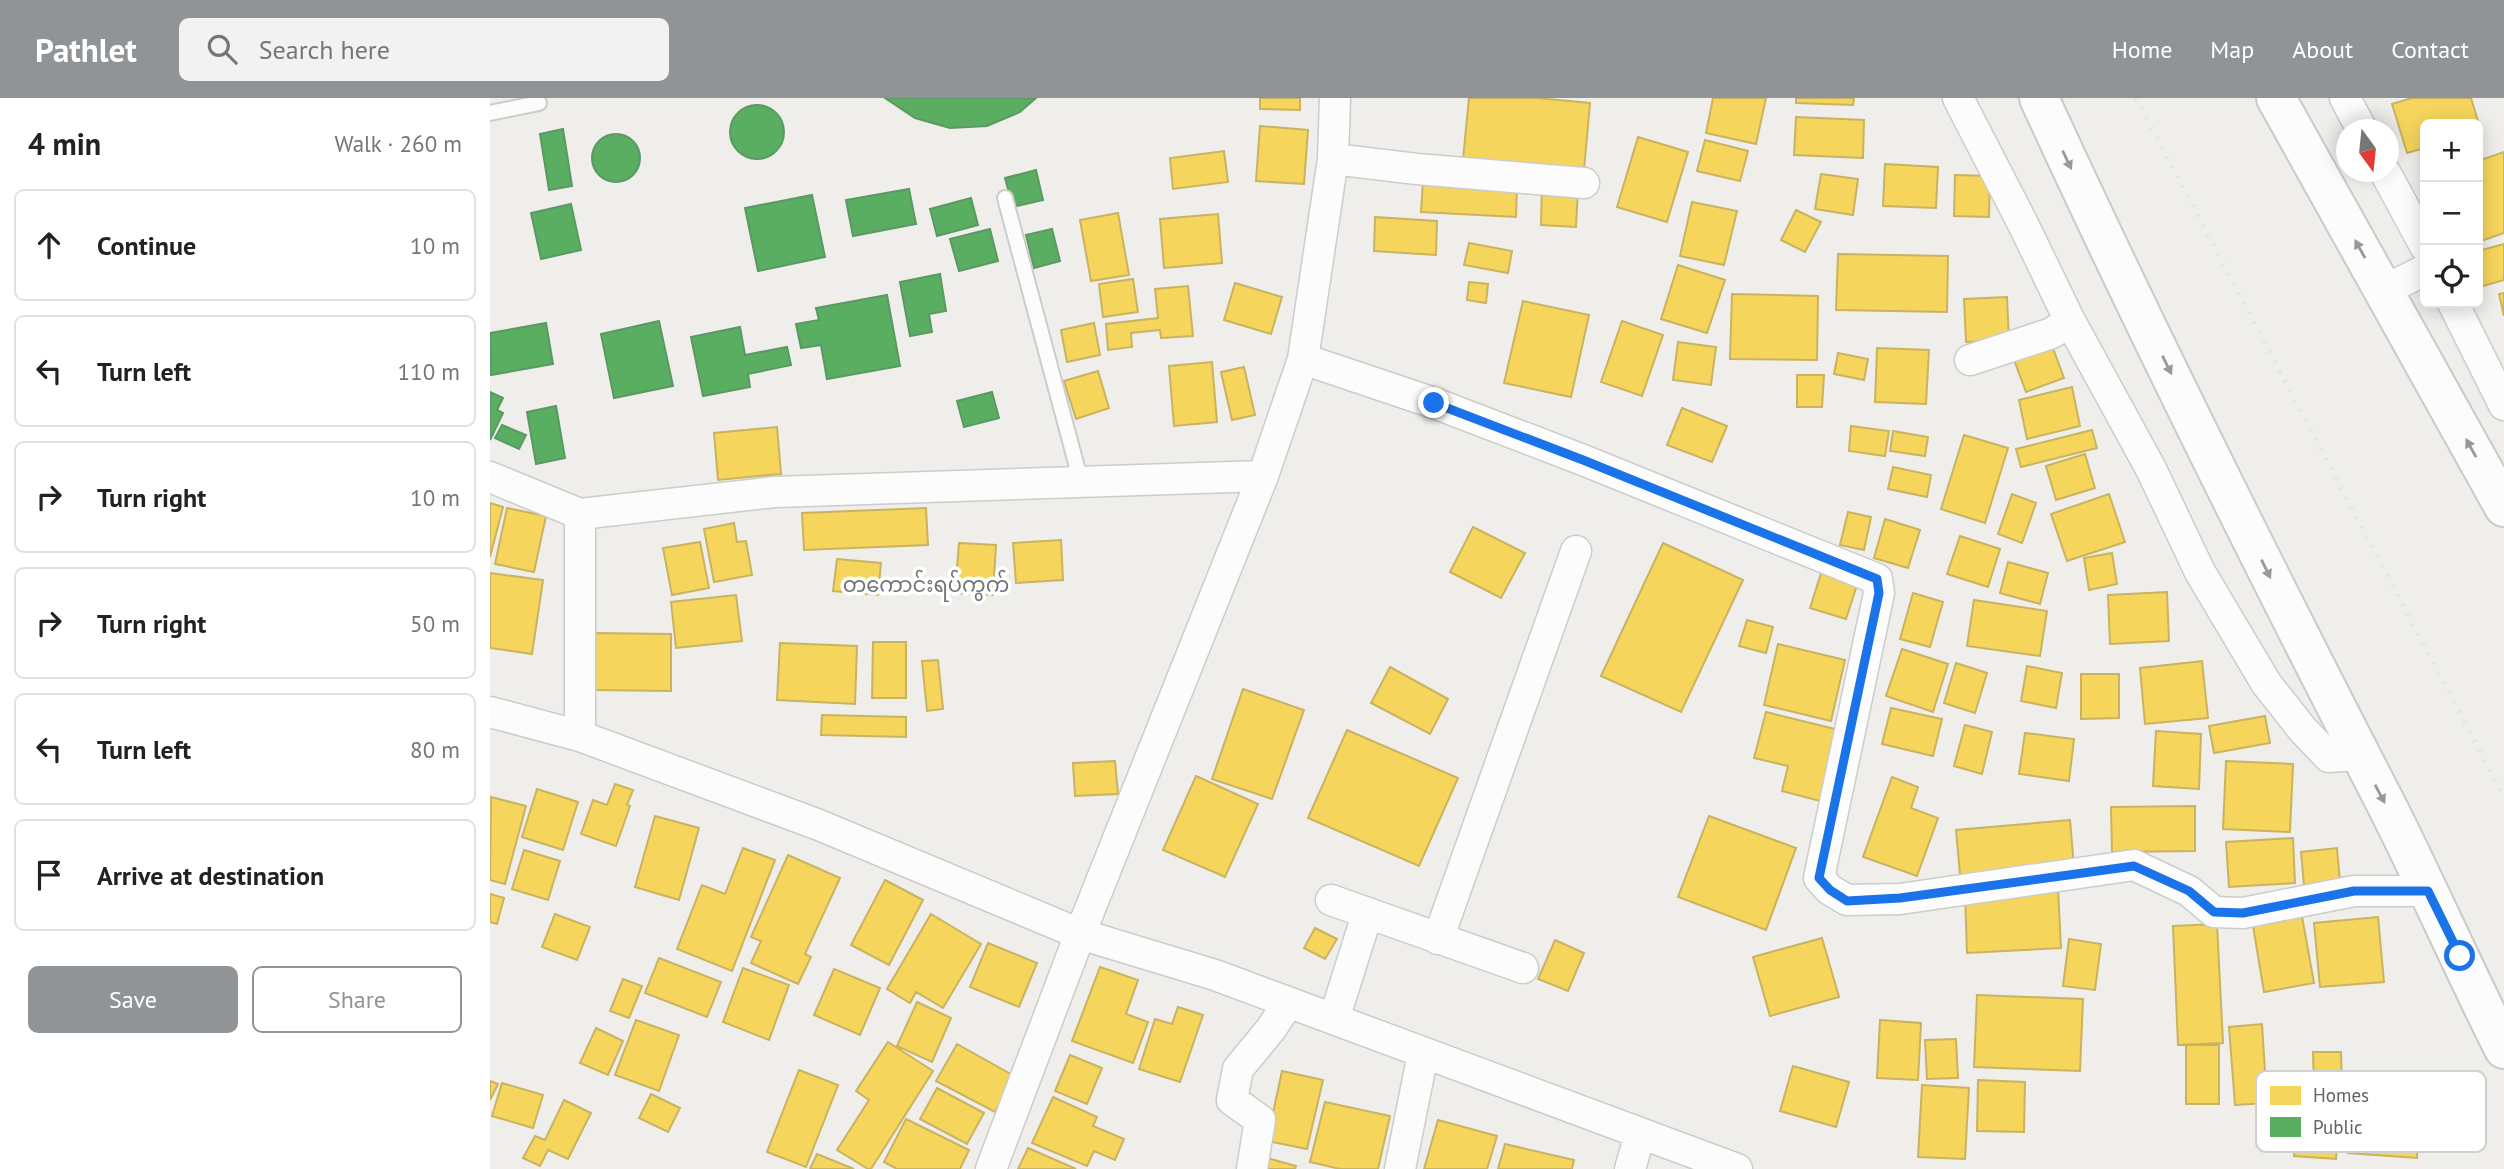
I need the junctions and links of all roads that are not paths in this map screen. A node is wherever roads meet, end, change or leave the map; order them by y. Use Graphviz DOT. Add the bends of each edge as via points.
graph roads {
  1 [pos="1335,98"];
  2 [pos="1958,98"];
  3 [pos="2039,98"];
  4 [pos="2276,98"];
  5 [pos="2345,98"];
  6 [pos="539,103"];
  7 [pos="490,113"];
  8 [pos="2356,119"];
  9 [pos="1333,159"];
  10 [pos="2390,182"];
  11 [pos="1584,183"];
  12 [pos="1005,198"];
  13 [pos="2424,245"];
  14 [pos="2420,273"];
  15 [pos="2384,291"];
  16 [pos="2456,308"];
  17 [pos="2070,321"];
  18 [pos="1303,359"];
  19 [pos="1970,360"];
  20 [pos="2504,405"];
  21 [pos="1263,476"];
  22 [pos="490,477"];
  23 [pos="1081,482"];
  24 [pos="2504,507"];
  25 [pos="580,514"];
  26 [pos="1576,551"];
  27 [pos="490,712"];
  28 [pos="580,736"];
  29 [pos="2360,755"];
  30 [pos="2428,891"];
  31 [pos="1331,900"];
  32 [pos="1367,915"];
  33 [pos="1080,934"];
  34 [pos="1438,939"];
  35 [pos="1523,968"];
  36 [pos="1288,1003"];
  37 [pos="1334,1019"];
  38 [pos="2504,1049"];
  39 [pos="1423,1054"];
  40 [pos="1640,1134"];
  41 [pos="991,1169"];
  42 [pos="1252,1169"];
  43 [pos="1400,1169"];
  44 [pos="1629,1169"];
  45 [pos="1737,1169"];
  1 -- 9 [label="street"];
  2 -- 17 [label="street"];
  3 -- 29 [label="main road, one-way" via="2105,242"];
  15 -- 4 [label="main road, one-way"];
  5 -- 8 [label="street"];
  6 -- 7 [label="lane"];
  9 -- 11 [label="street"];
  9 -- 18 [label="street"];
  10 -- 13 [label="street"];
  12 -- 23 [label="lane"];
  14 -- 15 [label="street"];
  24 -- 15 [label="main road, one-way"];
  16 -- 20 [label="street"];
  17 -- 19 [label="street" via="2052,333"];
  17 -- 29 [label="street" via="2151,468 2200,572 2266,683 2329,757"];
  18 -- 21 [label="street"];
  18 -- 30 [label="street" via="1570,455 1877,579 1879,593 1819,878 1847,901 2134,866 2189,891 2214,912 2243,913 2354,891"];
  21 -- 23 [label="street"];
  21 -- 33 [label="street"];
  22 -- 25 [label="street"];
  23 -- 25 [label="street" via="775,492"];
  25 -- 28 [label="street"];
  26 -- 34 [label="street"];
  27 -- 28 [label="street"];
  28 -- 33 [label="street" via="819,825"];
  29 -- 30 [label="main road, one-way"];
  30 -- 38 [label="main road"];
  31 -- 32 [label="street"];
  32 -- 34 [label="street"];
  32 -- 37 [label="street"];
  33 -- 36 [label="street" via="1215,975"];
  33 -- 41 [label="street"];
  34 -- 35 [label="street"];
  36 -- 37 [label="street"];
  36 -- 42 [label="street" via="1238,1069 1232,1100 1260,1119"];
  37 -- 39 [label="street"];
  39 -- 40 [label="street"];
  39 -- 43 [label="street"];
  40 -- 44 [label="street"];
  40 -- 45 [label="street"];
}
